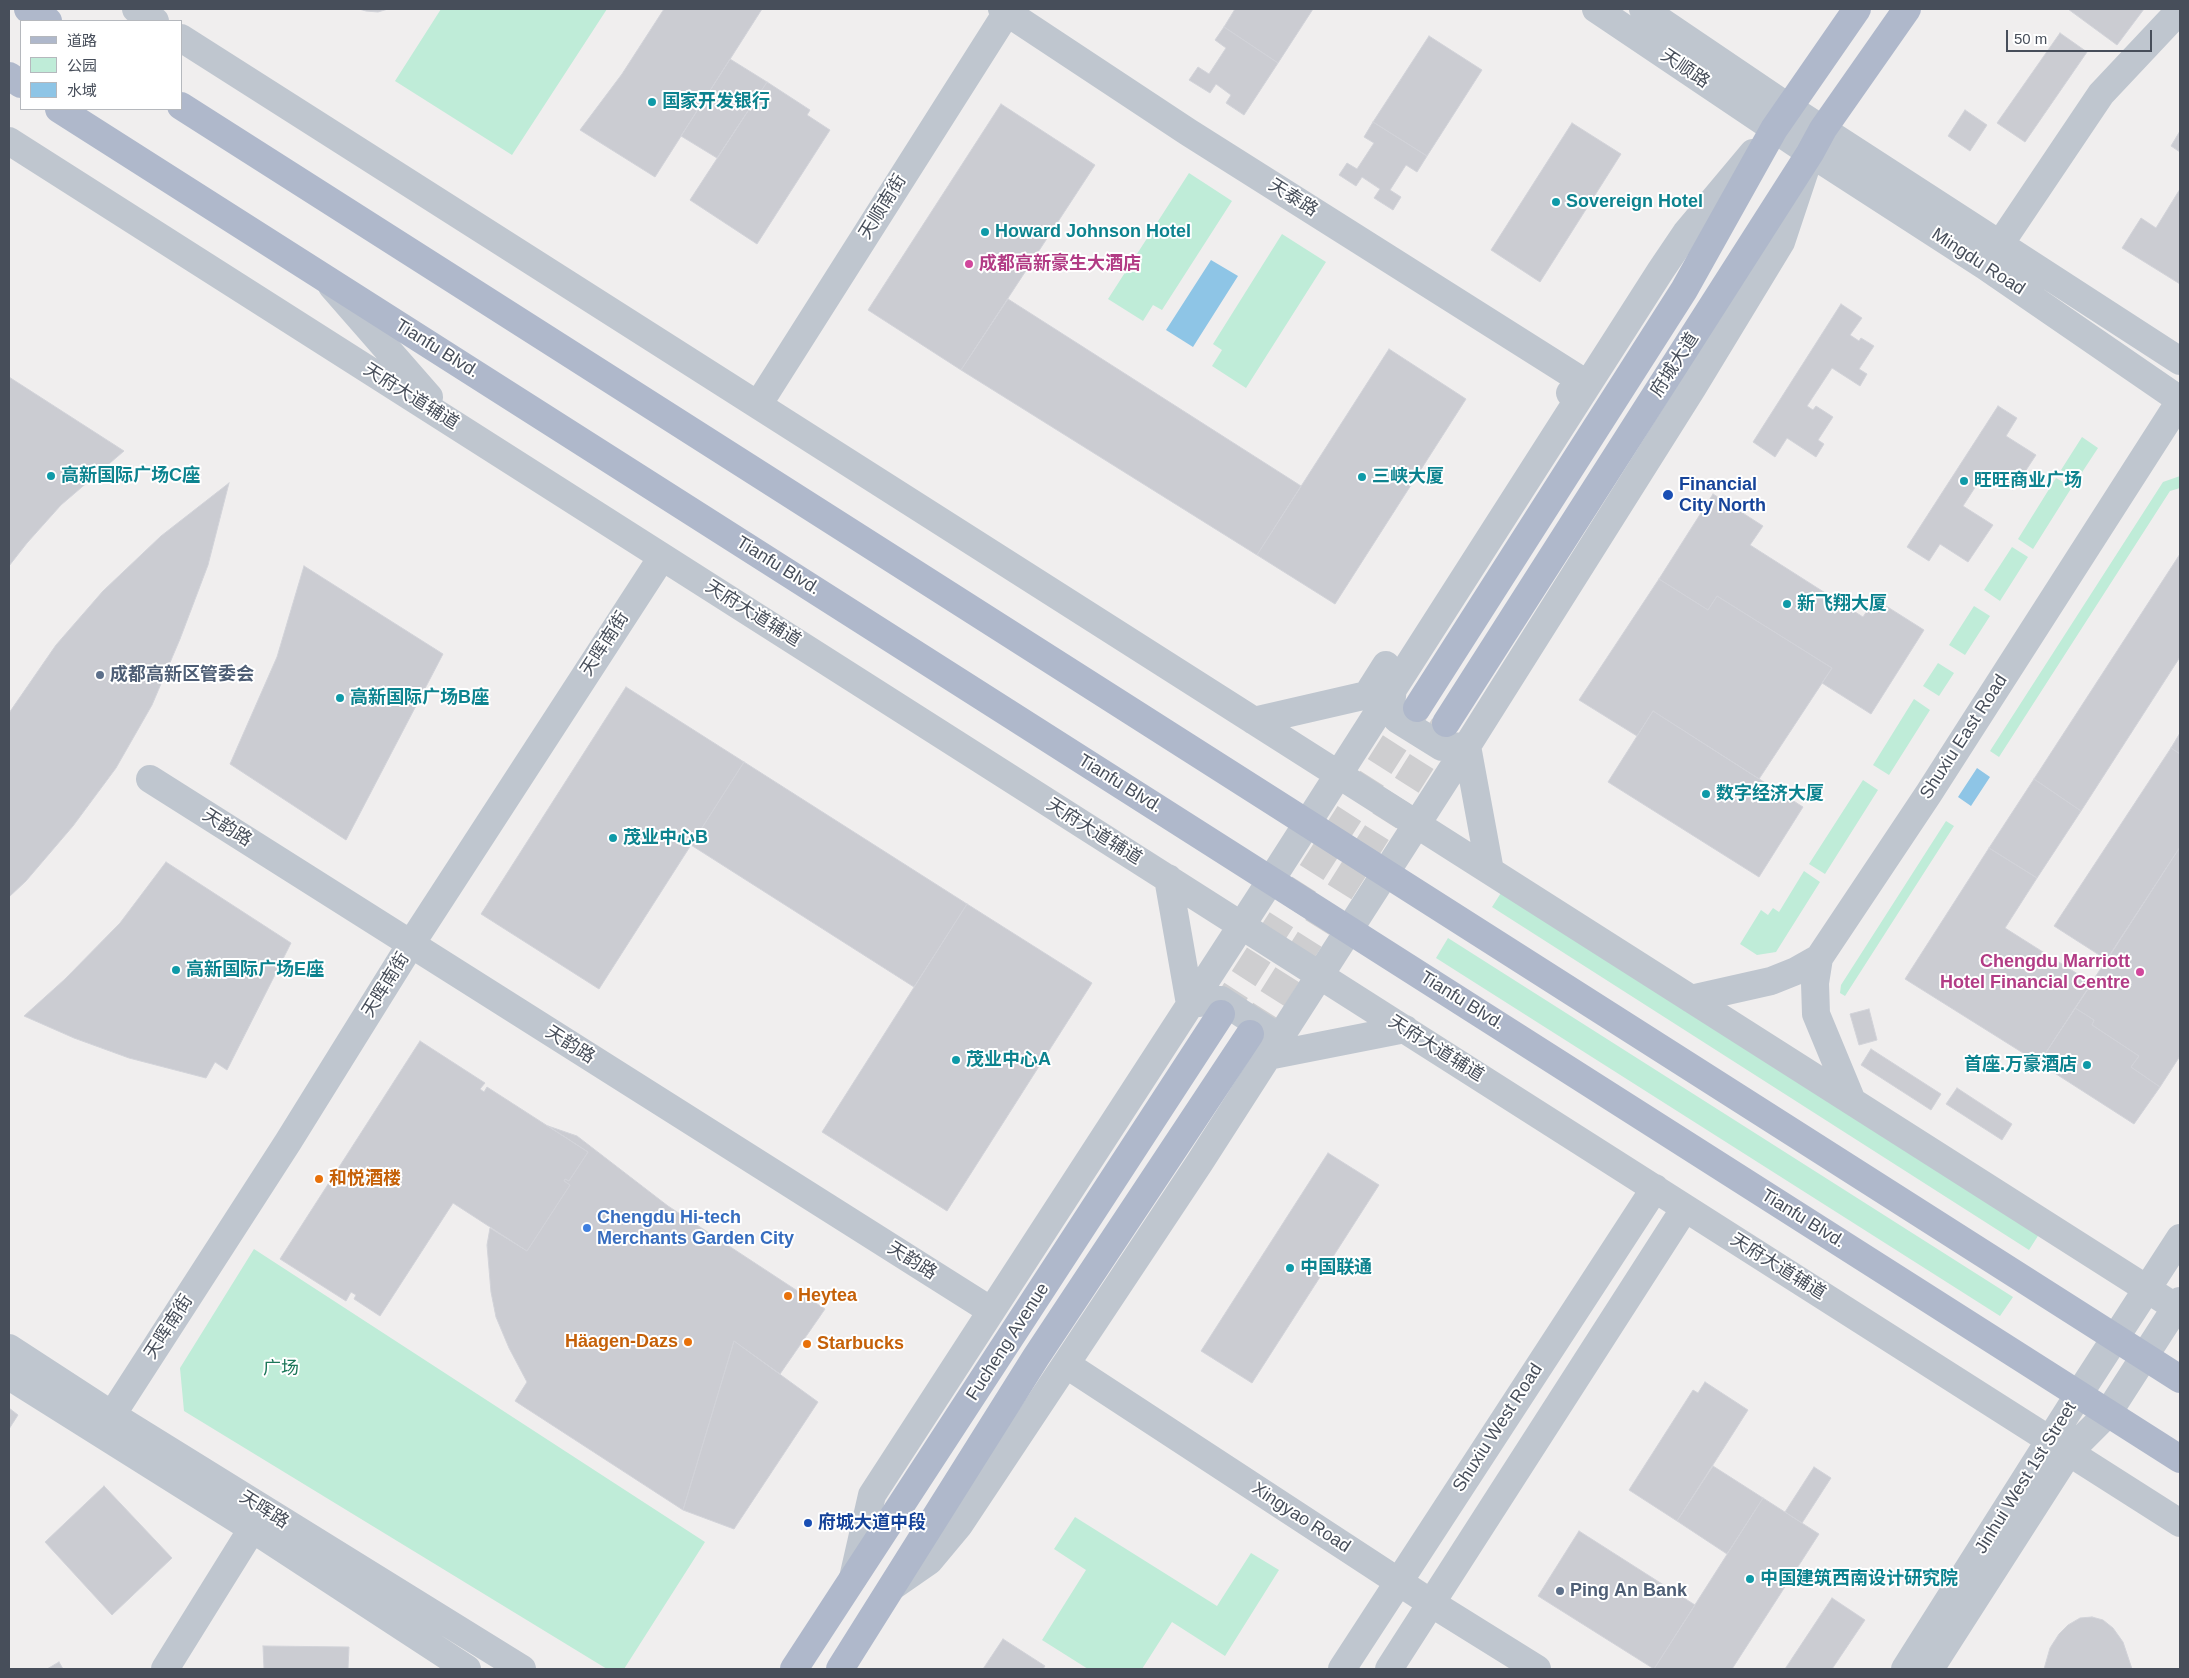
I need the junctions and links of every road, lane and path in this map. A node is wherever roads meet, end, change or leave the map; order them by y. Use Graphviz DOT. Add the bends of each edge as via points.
graph roads {
  1 [pos="28,9"];
  2 [pos="1596,9"];
  3 [pos="1642,9"];
  4 [pos="1857,9"];
  5 [pos="1907,9"];
  6 [pos="1006,10"];
  7 [pos="2180,10"];
  8 [pos="46,20"];
  9 [pos="182,39"];
  10 [pos="9,76"];
  11 [pos="20,83"];
  12 [pos="182,107"];
  13 [pos="62,110"];
  14 [pos="1781,118"];
  15 [pos="1823,129"];
  16 [pos="9,140"];
  17 [pos="1810,153"];
  18 [pos="2000,244"];
  19 [pos="1985,266"];
  20 [pos="325,278"];
  21 [pos="2180,361"];
  22 [pos="1587,384"];
  23 [pos="2180,400"];
  24 [pos="758,405"];
  25 [pos="449,421"];
  26 [pos="662,557"];
  27 [pos="1393,687"];
  28 [pos="1417,708"];
  29 [pos="1254,721"];
  30 [pos="1446,723"];
  31 [pos="1467,746"];
  32 [pos="1338,774"];
  33 [pos="150,780"];
  34 [pos="1307,823"];
  35 [pos="1417,824"];
  36 [pos="1490,871"];
  37 [pos="1385,873"];
  38 [pos="1168,878"];
  39 [pos="1271,880"];
  40 [pos="1241,925"];
  41 [pos="1348,929"];
  42 [pos="411,944"];
  43 [pos="1819,958"];
  44 [pos="1319,975"];
  45 [pos="1691,999"];
  46 [pos="1190,1004"];
  47 [pos="1221,1014"];
  48 [pos="1405,1030"];
  49 [pos="1250,1034"];
  50 [pos="1268,1056"];
  51 [pos="1852,1101"];
  52 [pos="1655,1188"];
  53 [pos="1685,1208"];
  54 [pos="2180,1238"];
  55 [pos="2148,1290"];
  56 [pos="2179,1306"];
  57 [pos="990,1310"];
  58 [pos="2116,1338"];
  59 [pos="9,1348"];
  60 [pos="2145,1356"];
  61 [pos="1067,1364"];
  62 [pos="9,1376"];
  63 [pos="2180,1379"];
  64 [pos="2078,1394"];
  65 [pos="2108,1413"];
  66 [pos="112,1415"];
  67 [pos="2060,1446"];
  68 [pos="2180,1459"];
  69 [pos="258,1519"];
  70 [pos="2180,1523"];
  71 [pos="852,1579"];
  72 [pos="1398,1581"];
  73 [pos="893,1586"];
  74 [pos="1431,1603"];
  75 [pos="165,1669"];
  76 [pos="467,1669"];
  77 [pos="522,1669"];
  78 [pos="794,1669"];
  79 [pos="840,1669"];
  80 [pos="1342,1669"];
  81 [pos="1389,1669"];
  82 [pos="1537,1669"];
  83 [pos="1904,1669"];
  84 [pos="1930,1669"];
  1 -- 8 [label="main road"];
  2 -- 14 [label="street, 天顺路"];
  3 -- 14 [label="street, 天顺路"];
  4 -- 14 [label="main road, 府城大道"];
  5 -- 15 [label="main road, 府城大道"];
  6 -- 22 [label="street, 天泰路" via="1188,132"];
  6 -- 24 [label="street, 天顺南街"];
  7 -- 18 [label="street" via="2101,94"];
  9 -- 24 [label="street"];
  10 -- 11 [label="main road"];
  12 -- 34 [label="main road"];
  13 -- 20 [label="main road, Tianfu Blvd."];
  14 -- 15 [label="street"];
  14 -- 17 [label="street, Mingdu Road"];
  14 -- 22 [label="street" via="1686,233"];
  14 -- 28 [label="main road, 府城大道" via="1684,290"];
  15 -- 17 [label="main road, 府城大道"];
  15 -- 18 [label="street"];
  16 -- 25 [label="street, 天府大道辅道"];
  17 -- 19 [label="street, Mingdu Road"];
  17 -- 30 [label="main road, 府城大道"];
  17 -- 31 [label="street" via="1781,242"];
  18 -- 19 [label="street"];
  18 -- 21 [label="street"];
  19 -- 23 [label="street, Mingdu Road"];
  20 -- 25 [label="street"];
  20 -- 39 [label="main road, Tianfu Blvd."];
  22 -- 27 [label="street"];
  22 -- 29 [label="street" via="1553,404 1367,695"];
  23 -- 43 [label="street, Shuxiu East Road" via="1929,793"];
  24 -- 29 [label="street"];
  25 -- 26 [label="street, 天府大道辅道"];
  26 -- 38 [label="street, 天府大道辅道"];
  26 -- 42 [label="street, 天晖南街"];
  27 -- 31 [label="street" via="1391,705 1397,719 1442,747"];
  27 -- 32 [label="street"];
  29 -- 32 [label="street"];
  31 -- 35 [label="street"];
  31 -- 36 [label="street"];
  32 -- 34 [label="street"];
  32 -- 35 [label="street"];
  33 -- 42 [label="street, 天韵路"];
  34 -- 37 [label="main road"];
  34 -- 39 [label="street"];
  35 -- 36 [label="street"];
  35 -- 37 [label="street"];
  36 -- 45 [label="street"];
  37 -- 41 [label="street"];
  37 -- 58 [label="main road"];
  38 -- 40 [label="street, 天府大道辅道"];
  38 -- 46 [label="street"];
  39 -- 40 [label="street"];
  39 -- 41 [label="main road, Tianfu Blvd."];
  40 -- 44 [label="street, 天府大道辅道"];
  40 -- 46 [label="street"];
  41 -- 44 [label="street"];
  41 -- 64 [label="main road, Tianfu Blvd."];
  42 -- 57 [label="street, 天韵路"];
  42 -- 66 [label="street, 天晖南街"];
  43 -- 45 [label="street, Shuxiu East Road" via="1771,981"];
  43 -- 51 [label="street" via="1815,982 1816,1014"];
  44 -- 48 [label="street, 天府大道辅道"];
  44 -- 50 [label="street"];
  45 -- 51 [label="street"];
  46 -- 50 [label="street" via="1221,1000 1267,1030"];
  46 -- 57 [label="street"];
  47 -- 71 [label="main road, Fucheng Avenue"];
  48 -- 50 [label="street"];
  48 -- 52 [label="street, 天府大道辅道"];
  49 -- 73 [label="main road, Fucheng Avenue" via="1036,1357"];
  50 -- 61 [label="street"];
  51 -- 55 [label="street"];
  52 -- 53 [label="street, 天府大道辅道"];
  52 -- 72 [label="street, Shuxiu West Road"];
  53 -- 67 [label="street, 天府大道辅道"];
  53 -- 74 [label="street"];
  54 -- 55 [label="street, Jinhui West 1st Street"];
  55 -- 56 [label="street"];
  55 -- 58 [label="street, Jinhui West 1st Street"];
  56 -- 60 [label="street, Jinhui West 1st Street"];
  57 -- 71 [label="street" via="872,1495"];
  58 -- 60 [label="main road"];
  58 -- 64 [label="street, Jinhui West 1st Street"];
  59 -- 66 [label="street, 天晖路"];
  60 -- 63 [label="main road"];
  60 -- 65 [label="street, Jinhui West 1st Street"];
  61 -- 72 [label="street, Xingyao Road"];
  61 -- 73 [label="street" via="959,1525 929,1561"];
  62 -- 69 [label="street, 天晖路"];
  64 -- 65 [label="main road, Tianfu Blvd."];
  64 -- 67 [label="street, Jinhui West 1st Street"];
  65 -- 67 [label="street, Jinhui West 1st Street"];
  65 -- 68 [label="main road, Tianfu Blvd."];
  66 -- 69 [label="street, 天晖路"];
  67 -- 70 [label="street, 天府大道辅道"];
  67 -- 83 [label="street, Jinhui West 1st Street"];
  67 -- 84 [label="street, Jinhui West 1st Street"];
  69 -- 75 [label="street"];
  69 -- 76 [label="street, 天晖路"];
  69 -- 77 [label="street, 天晖路"];
  71 -- 78 [label="main road, Fucheng Avenue"];
  72 -- 74 [label="street, Xingyao Road"];
  72 -- 80 [label="street, Shuxiu West Road"];
  73 -- 79 [label="main road, Fucheng Avenue"];
  74 -- 81 [label="street"];
  74 -- 82 [label="street, Xingyao Road"];
}
